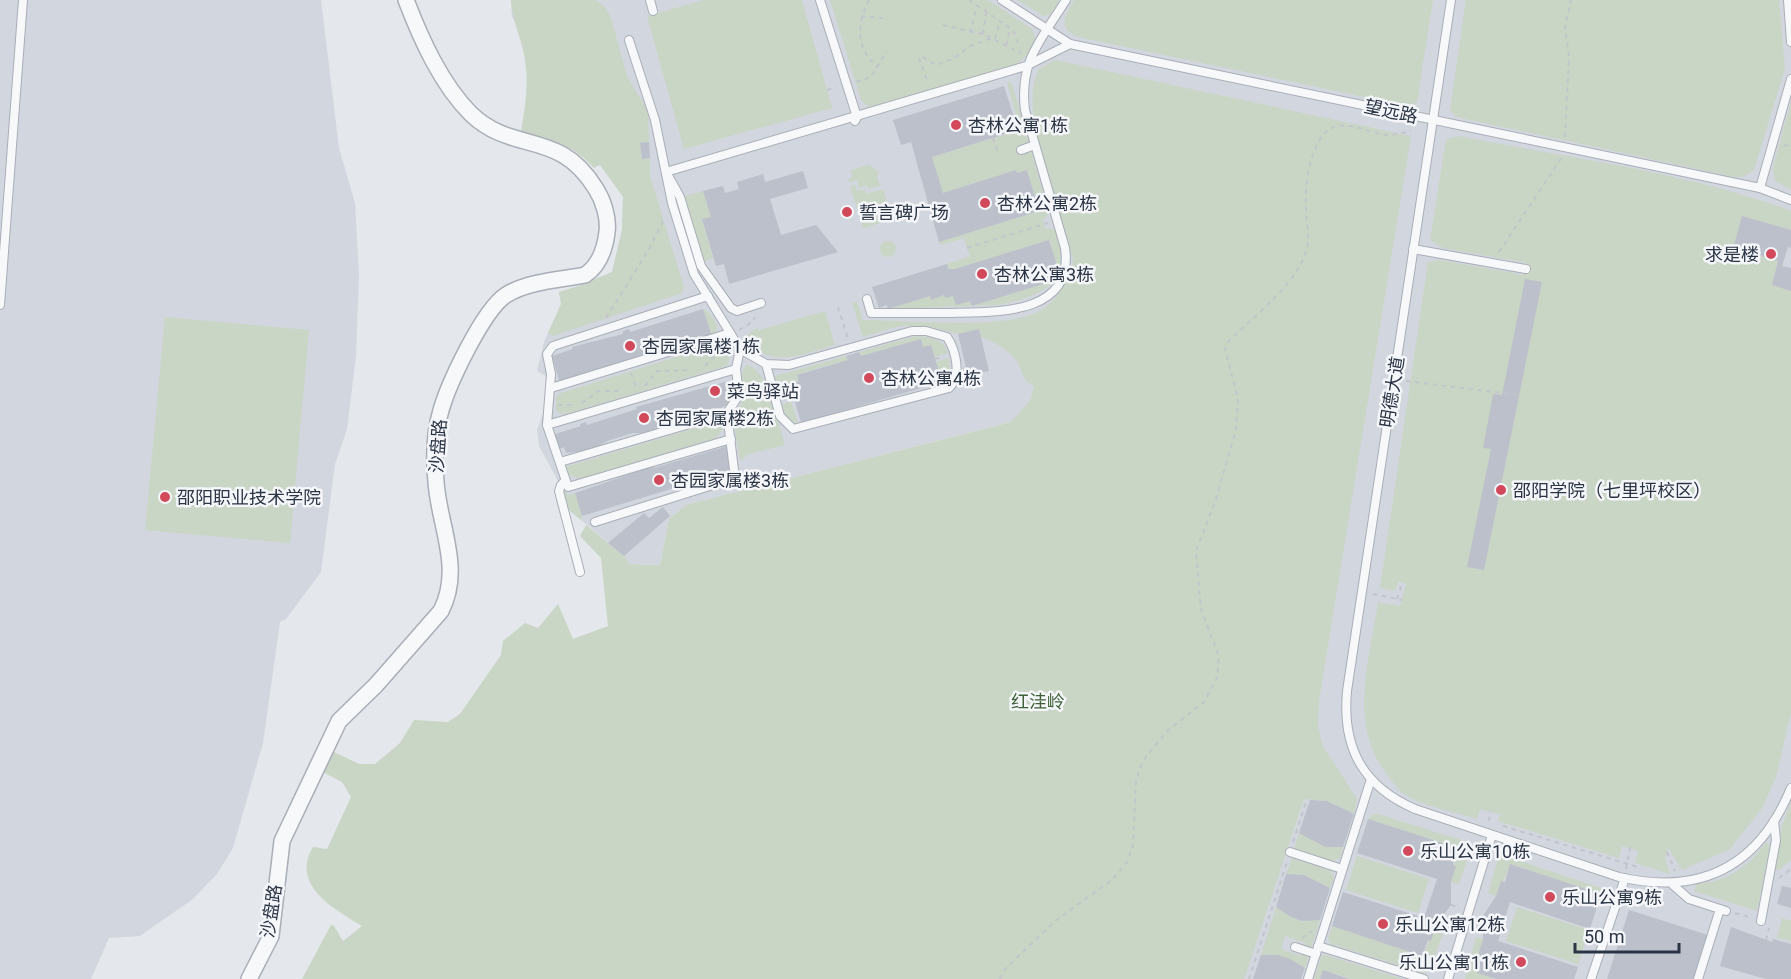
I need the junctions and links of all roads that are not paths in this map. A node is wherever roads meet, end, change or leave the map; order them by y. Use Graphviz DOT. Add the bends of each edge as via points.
graph roads {
  1 [pos="23,0"];
  2 [pos="405,0"];
  3 [pos="650,0"];
  4 [pos="820,0"];
  5 [pos="1002,0"];
  6 [pos="1065,0"];
  7 [pos="1451,0"];
  8 [pos="1788,0"];
  9 [pos="652,11"];
  10 [pos="1048,30"];
  11 [pos="629,40"];
  12 [pos="1791,42"];
  13 [pos="1070,44"];
  14 [pos="1026,66"];
  15 [pos="1791,80"];
  16 [pos="856,119"];
  17 [pos="1433,120"];
  18 [pos="1035,145"];
  19 [pos="1021,150"];
  20 [pos="666,172"];
  21 [pos="1760,188"];
  22 [pos="1791,200"];
  23 [pos="1413,249"];
  24 [pos="1526,269"];
  25 [pos="708,296"];
  26 [pos="867,299"];
  27 [pos="761,303"];
  28 [pos="0,305"];
  29 [pos="734,332"];
  30 [pos="740,349"];
  31 [pos="766,364"];
  32 [pos="736,369"];
  33 [pos="550,388"];
  34 [pos="727,413"];
  35 [pos="548,425"];
  36 [pos="731,439"];
  37 [pos="560,462"];
  38 [pos="565,481"];
  39 [pos="595,522"];
  40 [pos="580,572"];
  41 [pos="1371,779"];
  42 [pos="1791,788"];
  43 [pos="1774,821"];
  44 [pos="1492,835"];
  45 [pos="1290,852"];
  46 [pos="1342,869"];
  47 [pos="1625,878"];
  48 [pos="1673,885"];
  49 [pos="1761,921"];
  50 [pos="1295,947"];
  51 [pos="1317,950"];
  52 [pos="249,979"];
  53 [pos="1308,979"];
  54 [pos="1424,979"];
  55 [pos="1448,979"];
  56 [pos="1591,979"];
  57 [pos="1698,979"];
  1 -- 28 [label="lane"];
  2 -- 52 [label="street, 沙盘路" via="452,92 493,131 562,152 589,177 608,227 594,269 585,275 513,291 495,304 484,319 444,403 437,429 436,483 452,567 446,600 441,611 376,685 339,721 282,841 271,936"];
  3 -- 9 [label="lane"];
  4 -- 16 [label="lane"];
  5 -- 10 [label="lane, 望远路"];
  6 -- 10 [label="lane"];
  7 -- 17 [label="lane, 明德大道"];
  8 -- 12 [label="lane"];
  10 -- 13 [label="lane, 望远路"];
  10 -- 14 [label="lane"];
  11 -- 20 [label="lane" via="656,120"];
  13 -- 14 [label="lane"];
  13 -- 17 [label="lane, 望远路"];
  14 -- 16 [label="lane"];
  14 -- 18 [label="lane" via="1024,100"];
  15 -- 21 [label="lane"];
  16 -- 20 [label="lane"];
  17 -- 21 [label="lane, 望远路"];
  17 -- 23 [label="lane, 明德大道"];
  18 -- 19 [label="lane"];
  18 -- 26 [label="lane" via="1067,259 1064,274 1052,291 1029,306 999,312 871,313"];
  20 -- 25 [label="lane" via="694,274"];
  20 -- 27 [label="lane" via="680,197 701,266 730,308 737,311"];
  21 -- 22 [label="lane, 望远路"];
  23 -- 24 [label="lane"];
  23 -- 41 [label="lane, 明德大道" via="1345,715 1357,761"];
  25 -- 29 [label="lane"];
  25 -- 33 [label="lane" via="560,343 548,350"];
  29 -- 30 [label="lane"];
  29 -- 33 [label="lane"];
  30 -- 31 [label="lane"];
  30 -- 32 [label="lane"];
  31 -- 31 [label="lane" via="789,365 912,331 926,331 947,337 958,369 949,388 792,429 780,416"];
  32 -- 34 [label="lane" via="739,395"];
  32 -- 35 [label="lane"];
  33 -- 35 [label="lane"];
  34 -- 36 [label="lane"];
  34 -- 37 [label="lane"];
  35 -- 37 [label="lane"];
  36 -- 38 [label="lane" via="568,487"];
  36 -- 39 [label="lane" via="736,474 732,481"];
  37 -- 38 [label="lane"];
  38 -- 40 [label="lane" via="560,492"];
  41 -- 44 [label="lane, 明德大道" via="1400,803"];
  41 -- 46 [label="lane"];
  42 -- 43 [label="lane"];
  43 -- 48 [label="lane" via="1750,852 1730,866"];
  43 -- 49 [label="lane" via="1776,840"];
  44 -- 47 [label="lane, 明德大道"];
  44 -- 55 [label="lane"];
  45 -- 46 [label="lane"];
  46 -- 51 [label="lane"];
  47 -- 48 [label="lane, 明德大道"];
  47 -- 56 [label="lane"];
  48 -- 57 [label="lane" via="1689,899 1723,910"];
  50 -- 51 [label="lane"];
  51 -- 53 [label="lane"];
  51 -- 54 [label="lane"];
}
